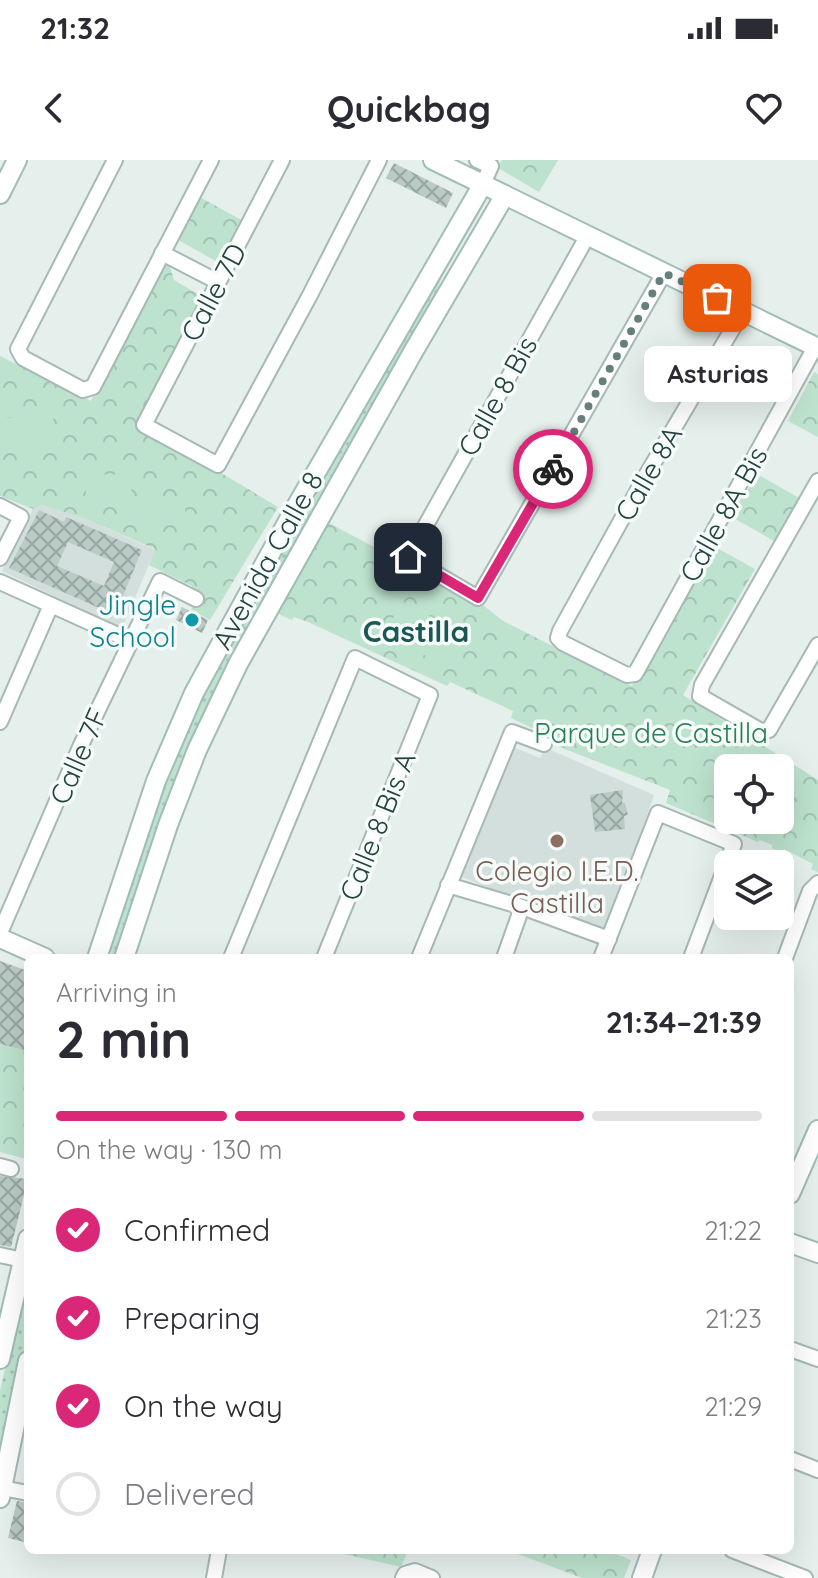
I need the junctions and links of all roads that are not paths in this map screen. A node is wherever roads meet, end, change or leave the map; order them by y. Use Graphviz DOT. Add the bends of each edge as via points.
graph roads {
  1 [pos="17,160"];
  2 [pos="115,160"];
  3 [pos="211,160"];
  4 [pos="282,160"];
  5 [pos="379,160"];
  6 [pos="433,160"];
  7 [pos="477,160"];
  8 [pos="463,167"];
  9 [pos="483,184"];
  10 [pos="0,194"];
  11 [pos="505,195"];
  12 [pos="588,235"];
  13 [pos="162,253"];
  14 [pos="664,273"];
  15 [pos="218,282"];
  16 [pos="743,311"];
  17 [pos="817,348"];
  18 [pos="818,481"];
  19 [pos="0,506"];
  20 [pos="0,558"];
  21 [pos="0,582"];
  22 [pos="196,599"];
  23 [pos="51,605"];
  24 [pos="131,641"];
  25 [pos="818,645"];
  26 [pos="627,675"];
  27 [pos="0,722"];
  28 [pos="544,744"];
  29 [pos="817,883"];
  30 [pos="448,885"];
  31 [pos="522,907"];
  32 [pos="0,936"];
  33 [pos="609,939"];
  34 [pos="37,954"];
  35 [pos="98,954"];
  36 [pos="125,954"];
  37 [pos="233,954"];
  38 [pos="326,954"];
  39 [pos="421,954"];
  40 [pos="505,954"];
  41 [pos="603,954"];
  42 [pos="693,954"];
  43 [pos="786,954"];
  44 [pos="816,1140"];
  45 [pos="794,1186"];
  46 [pos="794,1244"];
  47 [pos="818,1253"];
  48 [pos="0,1255"];
  49 [pos="24,1256"];
  50 [pos="23,1260"];
  51 [pos="794,1350"];
  52 [pos="0,1359"];
  53 [pos="818,1359"];
  54 [pos="24,1381"];
  55 [pos="794,1461"];
  56 [pos="818,1470"];
  57 [pos="1,1493"];
  58 [pos="24,1493"];
  59 [pos="218,1554"];
  60 [pos="651,1554"];
  61 [pos="742,1554"];
  62 [pos="404,1576"];
  63 [pos="214,1578"];
  64 [pos="432,1578"];
  65 [pos="642,1578"];
  66 [pos="805,1578"];
  1 -- 10 [label="street"];
  2 -- 13 [label="street" via="19,346 23,358 79,389 93,387"];
  3 -- 13 [label="street"];
  4 -- 15 [label="street, Calle 7D"];
  5 -- 15 [label="street, Calle 7D" via="218,465 144,425"];
  6 -- 8 [label="street"];
  7 -- 9 [label="street" via="491,166"];
  8 -- 9 [label="street"];
  9 -- 11 [label="street"];
  9 -- 35 [label="street, Avenida Calle 8" via="194,693 156,781"];
  11 -- 12 [label="street"];
  11 -- 36 [label="street, Avenida Calle 8" via="238,664 168,825"];
  12 -- 14 [label="street"];
  12 -- 14 [label="street, Calle 8 Bis" via="408,557 478,598"];
  13 -- 15 [label="street"];
  14 -- 16 [label="street"];
  16 -- 17 [label="street"];
  16 -- 26 [label="street, Calle 8A" via="558,638"];
  17 -- 26 [label="street, Calle 8A Bis" via="635,674"];
  18 -- 25 [label="street" via="699,693 761,731 769,730"];
  19 -- 20 [label="street" via="21,517"];
  21 -- 23 [label="street"];
  22 -- 24 [label="street, Calle 7F" via="160,581"];
  23 -- 24 [label="street"];
  23 -- 27 [label="street"];
  24 -- 32 [label="street, Calle 7F"];
  28 -- 30 [label="street" via="512,732"];
  29 -- 43 [label="street"];
  30 -- 31 [label="street"];
  30 -- 39 [label="street"];
  31 -- 33 [label="street"];
  31 -- 40 [label="street"];
  32 -- 34 [label="street"];
  33 -- 41 [label="street"];
  33 -- 42 [label="street" via="658,813 734,844"];
  37 -- 38 [label="street, Calle 8 Bis A" via="355,658 430,695"];
  44 -- 45 [label="street"];
  46 -- 47 [label="street"];
  48 -- 50 [label="street"];
  49 -- 50 [label="street"];
  50 -- 52 [label="street"];
  51 -- 53 [label="street"];
  54 -- 57 [label="street"];
  55 -- 56 [label="street"];
  57 -- 58 [label="street"];
  59 -- 63 [label="street"];
  60 -- 65 [label="street"];
  61 -- 66 [label="street"];
  62 -- 64 [label="street" via="415,1571"];
}
